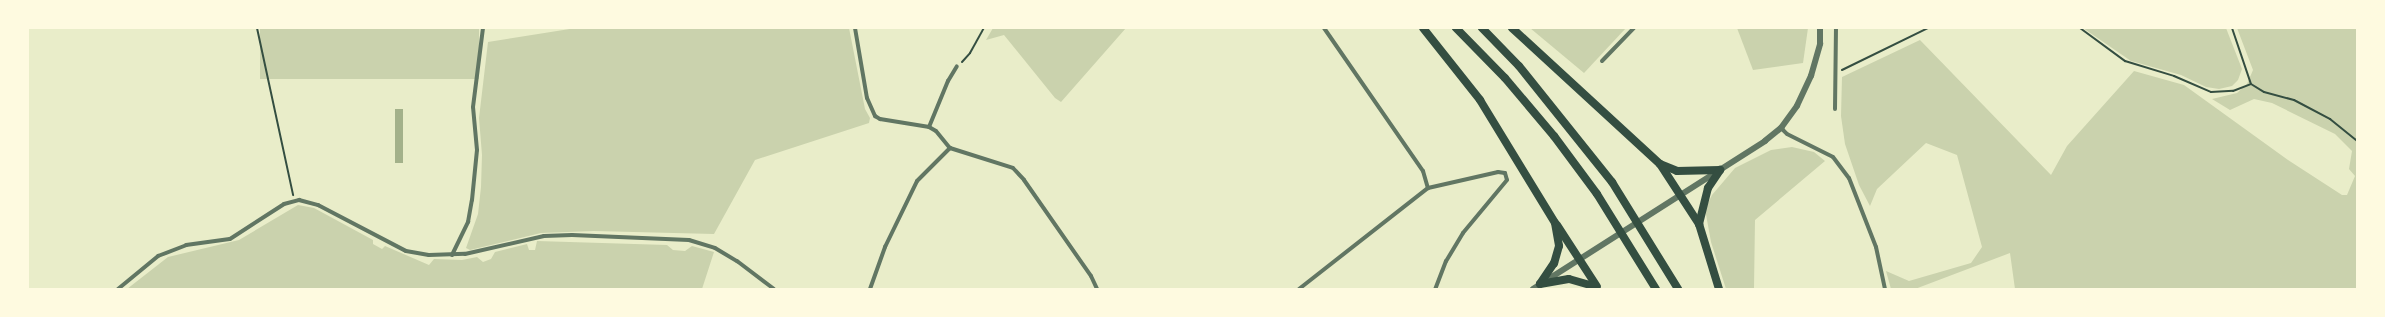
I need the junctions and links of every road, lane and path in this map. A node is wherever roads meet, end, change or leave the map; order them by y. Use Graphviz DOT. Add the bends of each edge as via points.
graph roads {
  1 [pos="257,28"];
  2 [pos="483,28"];
  3 [pos="855,28"];
  4 [pos="984,28"];
  5 [pos="1324,28"];
  6 [pos="1423,28"];
  7 [pos="1456,28"];
  8 [pos="1482,28"];
  9 [pos="1512,28"];
  10 [pos="1634,28"];
  11 [pos="1820,28"];
  12 [pos="1836,28"];
  13 [pos="1928,28"];
  14 [pos="2080,28"];
  15 [pos="2232,28"];
  16 [pos="1602,61"];
  17 [pos="957,66"];
  18 [pos="1835,73"];
  19 [pos="2251,84"];
  20 [pos="1835,109"];
  21 [pos="929,127"];
  22 [pos="1781,128"];
  23 [pos="2357,141"];
  24 [pos="950,148"];
  25 [pos="1660,164"];
  26 [pos="1720,170"];
  27 [pos="1428,188"];
  28 [pos="1680,195"];
  29 [pos="293,200"];
  30 [pos="1555,223"];
  31 [pos="1699,224"];
  32 [pos="452,255"];
  33 [pos="1580,260"];
  34 [pos="1536,287"];
  35 [pos="1597,287"];
  36 [pos="118,289"];
  37 [pos="774,289"];
  38 [pos="870,289"];
  39 [pos="1097,289"];
  40 [pos="1299,289"];
  41 [pos="1435,289"];
  42 [pos="1656,289"];
  43 [pos="1678,289"];
  44 [pos="1719,289"];
  45 [pos="1885,289"];
  1 -- 29 [label="path"];
  2 -- 32 [label="street" via="473,107 477,150 472,200 468,222"];
  3 -- 21 [label="street" via="867,98 875,116 880,120"];
  4 -- 17 [label="path" via="970,53"];
  5 -- 27 [label="street" via="1422,171"];
  6 -- 30 [label="highway" via="1480,100"];
  7 -- 42 [label="highway" via="1505,78 1554,136 1597,194"];
  8 -- 43 [label="highway" via="1519,66 1612,182"];
  9 -- 25 [label="highway"];
  10 -- 16 [label="street"];
  11 -- 22 [label="street" via="1820,44 1811,76 1797,106"];
  12 -- 18 [label="street"];
  13 -- 18 [label="path"];
  14 -- 19 [label="path" via="2125,61 2174,76 2211,92 2233,91"];
  15 -- 19 [label="path"];
  17 -- 21 [label="street"];
  18 -- 20 [label="street"];
  19 -- 23 [label="path" via="2264,92 2294,100 2324,116"];
  21 -- 24 [label="street" via="936,131"];
  22 -- 26 [label="street"];
  22 -- 45 [label="street" via="1787,134 1833,157 1849,178 1876,247"];
  24 -- 38 [label="street" via="917,181 885,247"];
  24 -- 39 [label="street" via="1013,168 1091,276"];
  25 -- 26 [label="highway" via="1677,171"];
  25 -- 28 [label="highway"];
  26 -- 28 [label="street"];
  26 -- 31 [label="highway" via="1708,188"];
  27 -- 40 [label="street"];
  27 -- 41 [label="street" via="1498,172 1505,173 1507,180 1463,233 1446,261"];
  28 -- 31 [label="highway"];
  28 -- 33 [label="street"];
  29 -- 32 [label="street" via="318,205 406,251"];
  29 -- 36 [label="street" via="230,239 186,245 158,256"];
  30 -- 33 [label="highway"];
  30 -- 34 [label="highway" via="1559,246 1554,263"];
  31 -- 44 [label="highway"];
  32 -- 37 [label="street" via="544,236 689,240 715,248"];
  33 -- 34 [label="street"];
  33 -- 35 [label="highway"];
  34 -- 35 [label="highway" via="1569,279"];
}
